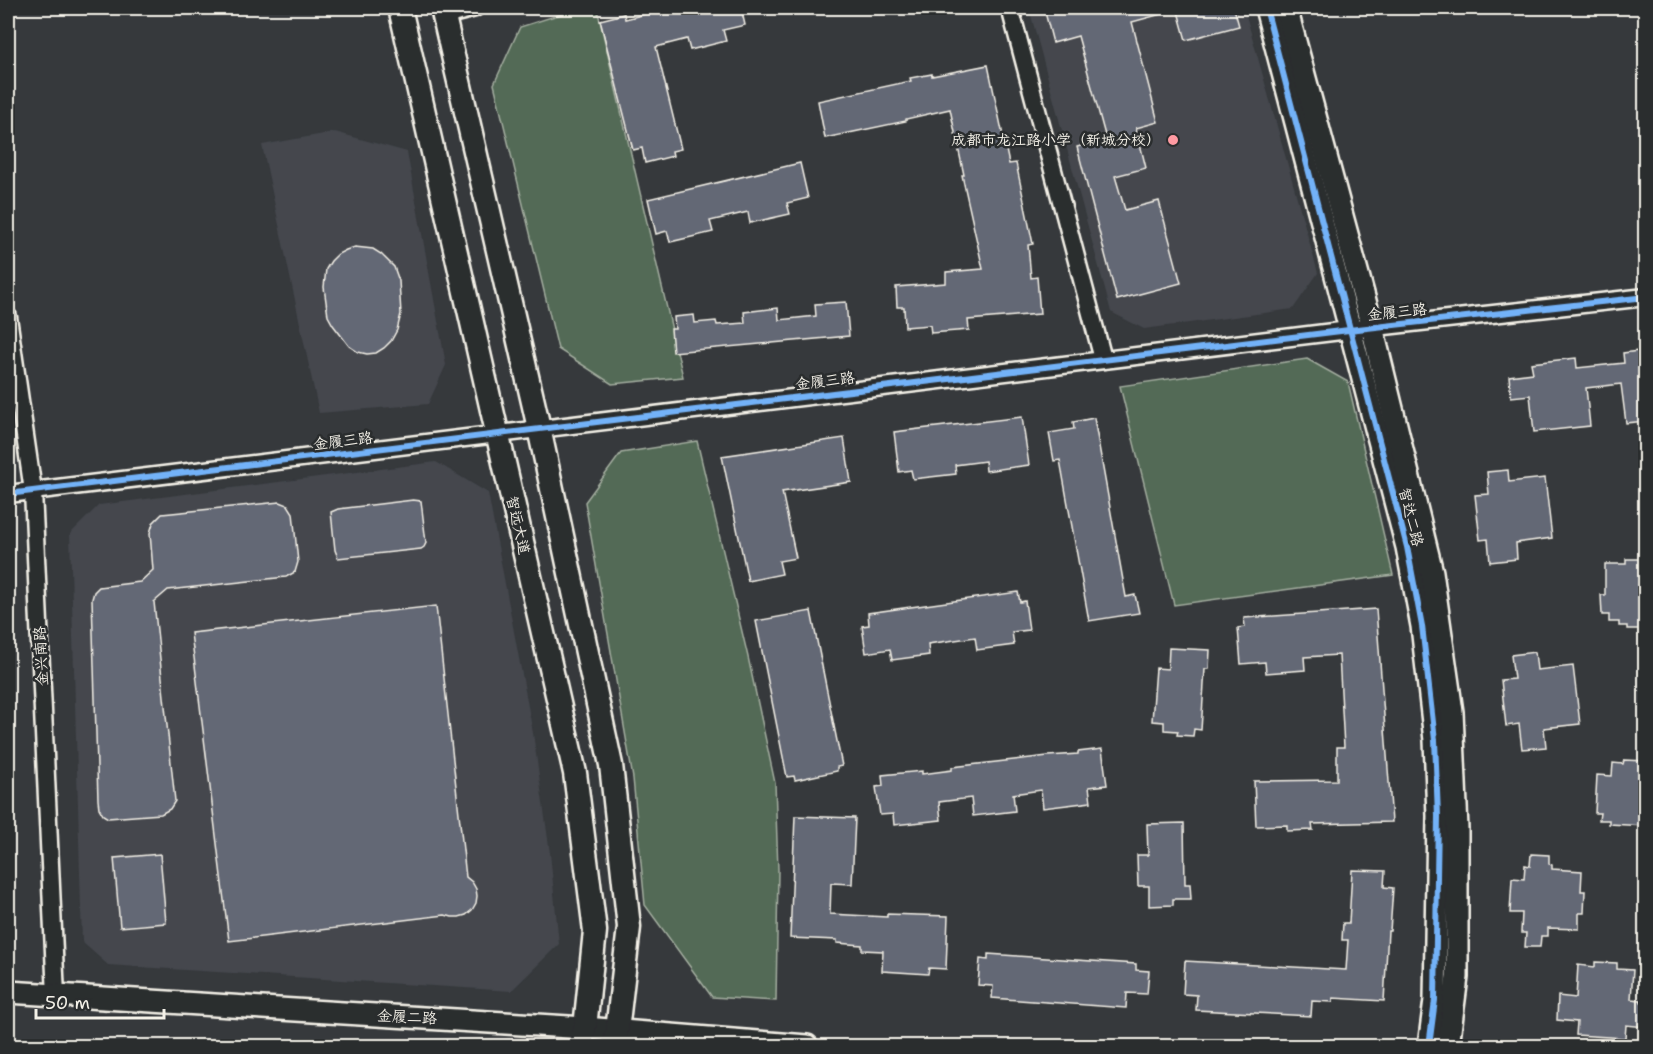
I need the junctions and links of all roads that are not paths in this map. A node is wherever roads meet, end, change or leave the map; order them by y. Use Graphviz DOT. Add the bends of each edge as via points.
graph roads {
  1 [pos="400,8"];
  2 [pos="475,8"];
  3 [pos="1010,8"];
  4 [pos="1266,8"];
  5 [pos="1286,8"];
  6 [pos="443,12"];
  7 [pos="1646,297"];
  8 [pos="8,317"];
  9 [pos="1372,327"];
  10 [pos="1349,330"];
  11 [pos="1103,360"];
  12 [pos="539,428"];
  13 [pos="498,434"];
  14 [pos="33,491"];
  15 [pos="8,494"];
  16 [pos="8,992"];
  17 [pos="56,996"];
  18 [pos="583,1037"];
  19 [pos="615,1039"];
  20 [pos="807,1047"];
  21 [pos="1429,1047"];
  22 [pos="1448,1047"];
  1 -- 13 [label="main road, 智远大道"];
  2 -- 6 [label="street"];
  3 -- 11 [label="street"];
  4 -- 10 [label="street, 智达二路"];
  5 -- 9 [label="street, 智达二路"];
  6 -- 12 [label="main road"];
  7 -- 9 [label="street, 金履三路"];
  8 -- 14 [label="street, 金兴南路"];
  9 -- 10 [label="street, 金履三路"];
  9 -- 22 [label="street, 智达二路" via="1432,572 1452,712 1457,977"];
  10 -- 11 [label="street, 金履三路"];
  10 -- 21 [label="street, 智达二路" via="1407,547 1422,626 1435,740 1435,1000"];
  11 -- 12 [label="street, 金履三路"];
  12 -- 13 [label="street, 金履三路"];
  12 -- 19 [label="main road" via="611,765 629,927"];
  13 -- 14 [label="street, 金履三路"];
  13 -- 18 [label="main road, 智远大道" via="575,773 596,931"];
  14 -- 15 [label="street, 金履三路"];
  14 -- 17 [label="street, 金兴南路"];
  16 -- 17 [label="street, 金履二路"];
  17 -- 18 [label="street, 金履二路"];
  18 -- 19 [label="street, 金履二路"];
  19 -- 20 [label="street, 金履二路"];
}
